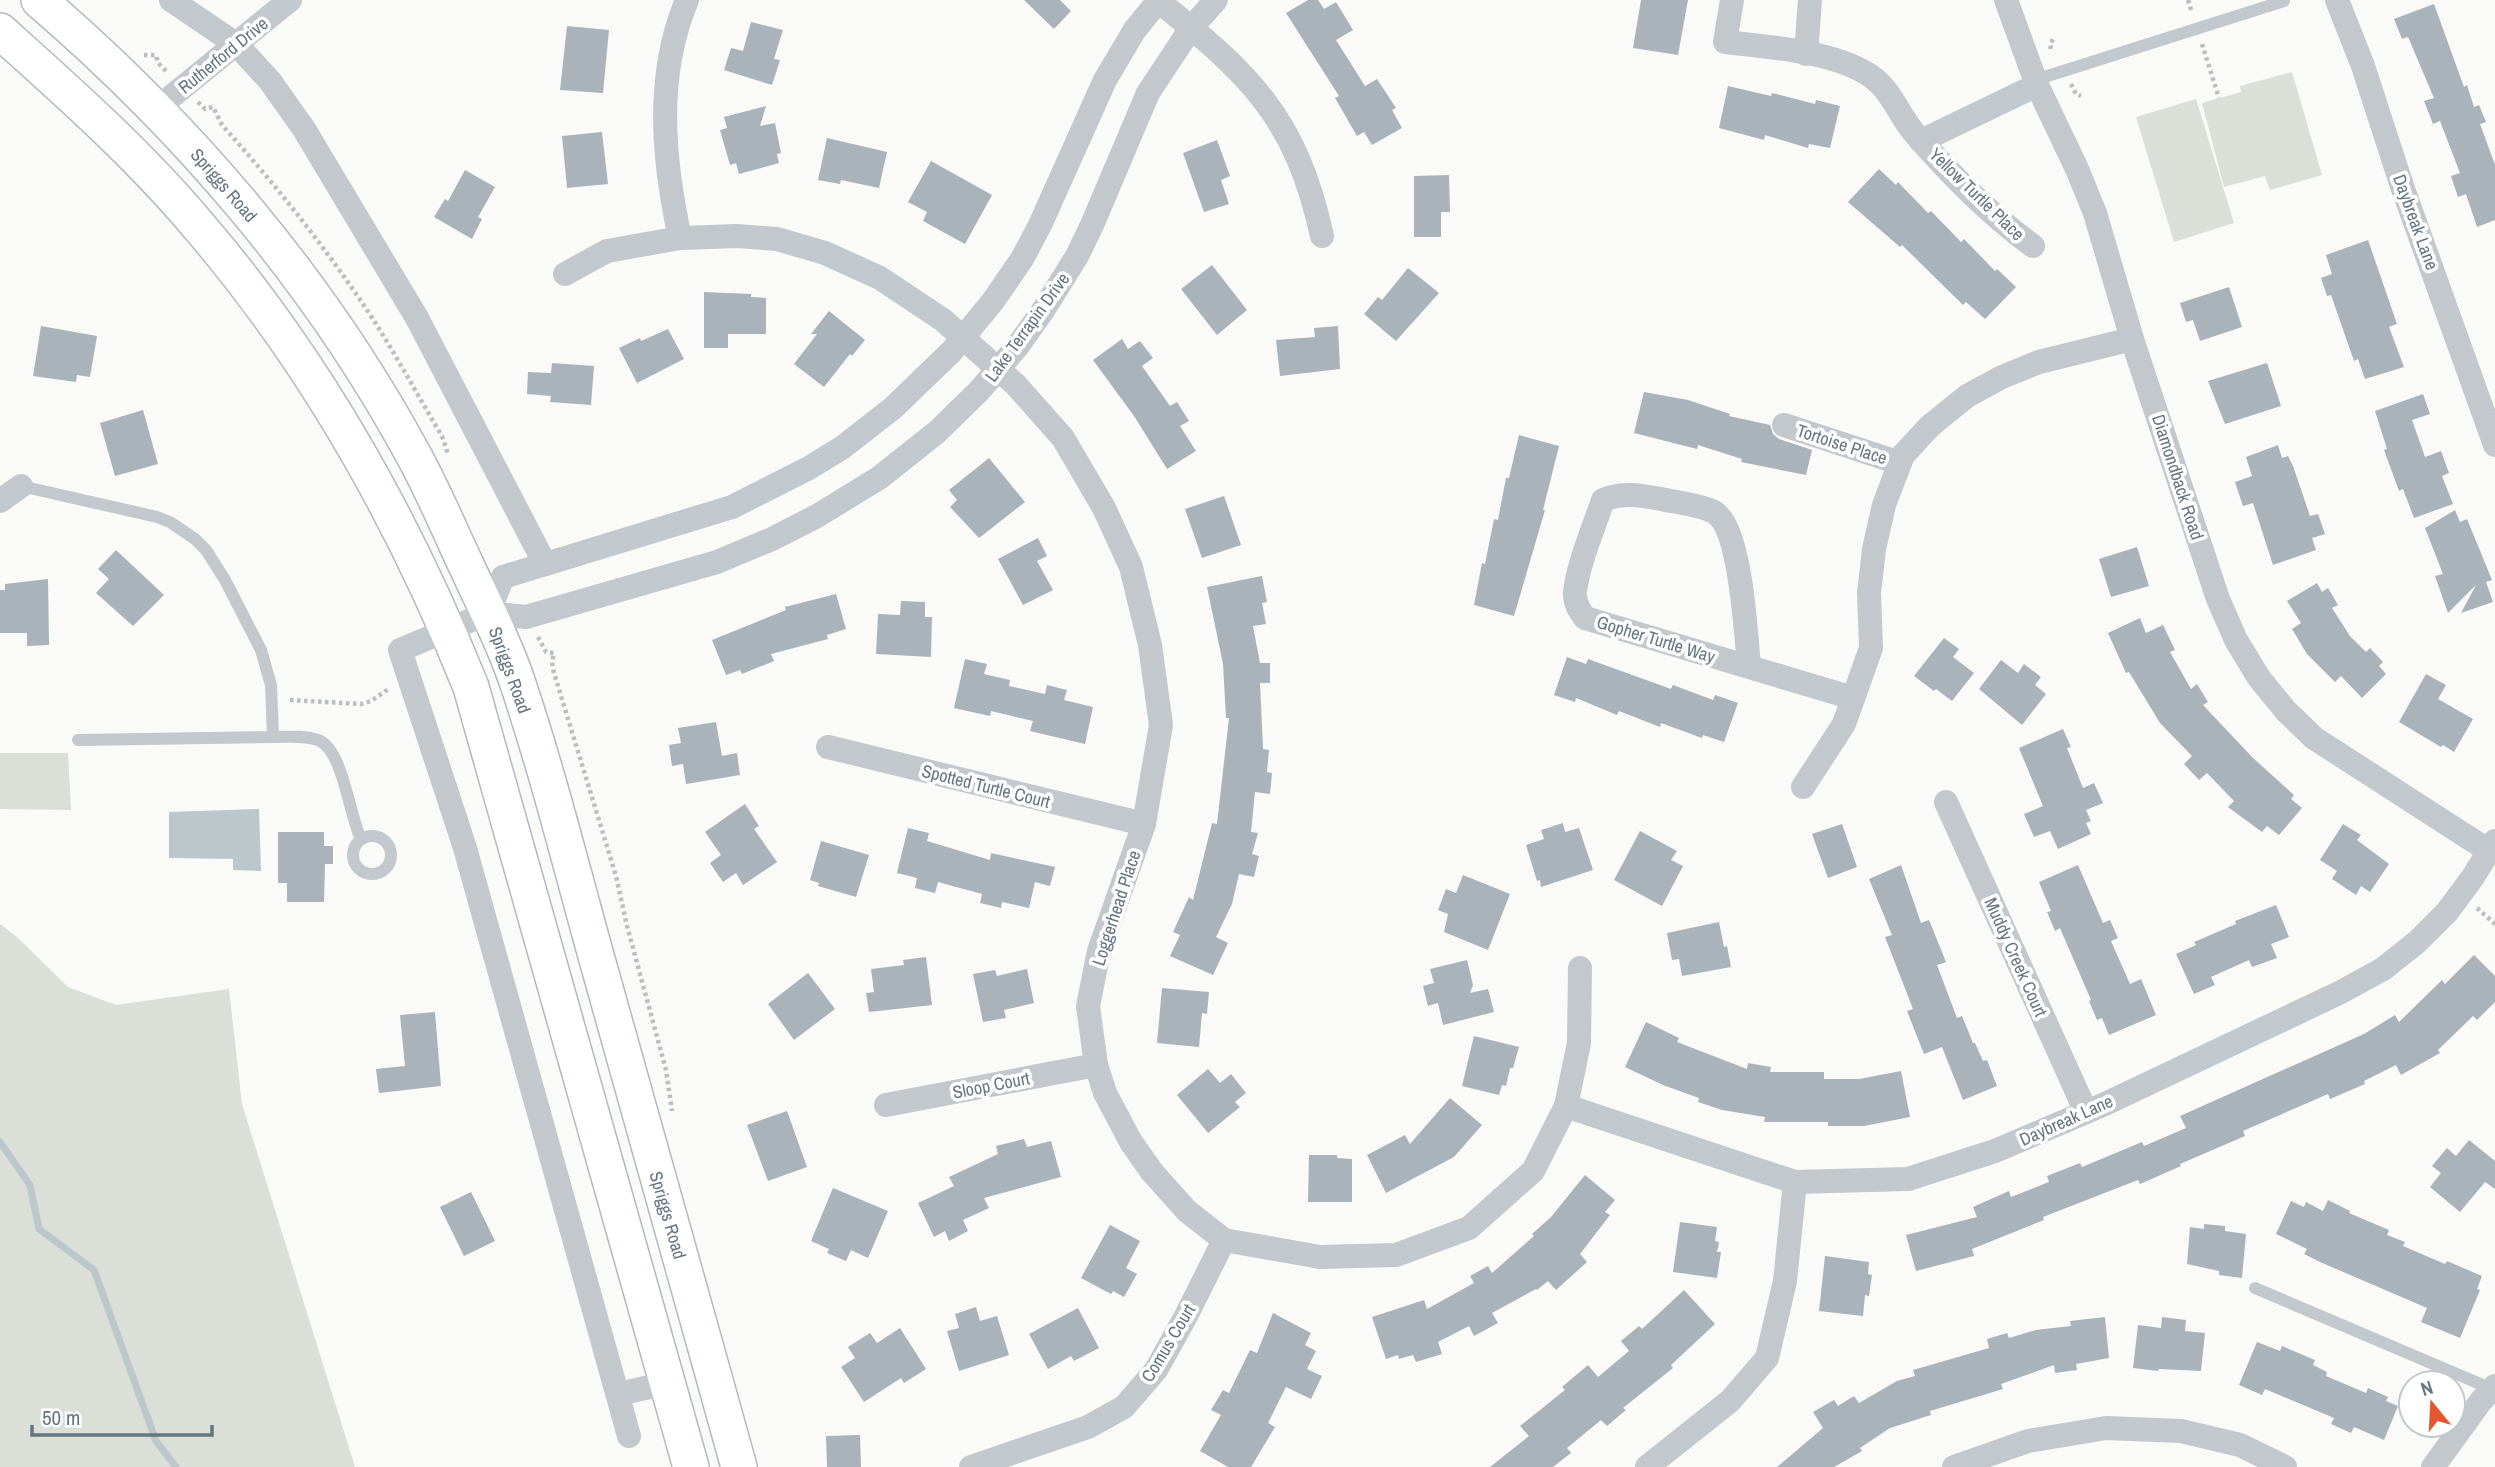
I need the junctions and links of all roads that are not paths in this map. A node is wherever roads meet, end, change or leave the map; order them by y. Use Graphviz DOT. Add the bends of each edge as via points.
graph roads {
  1 [pos="39,0"];
  2 [pos="172,0"];
  3 [pos="290,0"];
  4 [pos="687,0"];
  5 [pos="1158,0"];
  6 [pos="1216,0"];
  7 [pos="1732,0"];
  8 [pos="1810,0"];
  9 [pos="2006,0"];
  10 [pos="2337,0"];
  11 [pos="2284,1"];
  12 [pos="1191,28"];
  13 [pos="0,31"];
  14 [pos="236,44"];
  15 [pos="1806,54"];
  16 [pos="2036,82"];
  17 [pos="155,110"];
  18 [pos="1921,141"];
  19 [pos="1322,236"];
  20 [pos="680,238"];
  21 [pos="2033,246"];
  22 [pos="565,274"];
  23 [pos="964,337"];
  24 [pos="2132,338"];
  25 [pos="998,369"];
  26 [pos="1784,425"];
  27 [pos="2495,445"];
  28 [pos="1900,463"];
  29 [pos="21,486"];
  30 [pos="0,500"];
  31 [pos="545,564"];
  32 [pos="488,613"];
  33 [pos="448,630"];
  34 [pos="1749,667"];
  35 [pos="1853,698"];
  36 [pos="274,737"];
  37 [pos="78,740"];
  38 [pos="828,747"];
  39 [pos="1803,787"];
  40 [pos="1946,802"];
  41 [pos="1144,824"];
  42 [pos="361,839"];
  43 [pos="2492,846"];
  44 [pos="1580,968"];
  45 [pos="1096,1065"];
  46 [pos="886,1105"];
  47 [pos="1566,1106"];
  48 [pos="2085,1112"];
  49 [pos="1795,1182"];
  50 [pos="1224,1240"];
  51 [pos="2255,1288"];
  52 [pos="668,1383"];
  53 [pos="2493,1387"];
  54 [pos="618,1394"];
  55 [pos="629,1436"];
  56 [pos="691,1467"];
  57 [pos="739,1467"];
  58 [pos="971,1467"];
  59 [pos="1647,1467"];
  60 [pos="1954,1467"];
  61 [pos="2285,1467"];
  62 [pos="2432,1467"];
  1 -- 17 [label="main road, Spriggs Road"];
  2 -- 14 [label="street"];
  3 -- 14 [label="street, Rutherford Drive"];
  4 -- 20 [label="street" via="671,49 666,98 669,189"];
  5 -- 12 [label="street"];
  5 -- 23 [label="street" via="1105,80 1022,259"];
  6 -- 12 [label="street, Lake Terrapin Drive"];
  7 -- 15 [label="street, Yellow Turtle Place" via="1725,43"];
  8 -- 15 [label="street"];
  9 -- 16 [label="street, Diamondback Road"];
  10 -- 27 [label="street, Daybreak Lane"];
  11 -- 16 [label="lane"];
  12 -- 19 [label="street" via="1262,94 1284,128 1313,196"];
  12 -- 25 [label="street, Lake Terrapin Drive" via="1148,93 1071,265"];
  13 -- 33 [label="main road" via="140,162 197,223 277,326 357,448"];
  14 -- 17 [label="street, Rutherford Drive"];
  14 -- 31 [label="street" via="297,120 389,271"];
  15 -- 18 [label="street, Yellow Turtle Place" via="1848,63 1870,75 1887,90"];
  16 -- 18 [label="street, Yellow Turtle Place"];
  16 -- 24 [label="street, Diamondback Road" via="2095,213"];
  17 -- 32 [label="main road, Spriggs Road" via="253,218 357,360 414,455"];
  18 -- 21 [label="street, Yellow Turtle Place" via="1977,199"];
  20 -- 22 [label="street, Loggerhead Place" via="607,251"];
  20 -- 23 [label="street, Loggerhead Place" via="777,239 825,253 880,278"];
  23 -- 25 [label="street, Loggerhead Place"];
  23 -- 31 [label="street" via="884,415 843,447 778,486 710,516"];
  24 -- 28 [label="street" via="2002,376 1967,396 1930,426"];
  24 -- 43 [label="street, Diamondback Road" via="2218,599 2259,678 2314,738"];
  25 -- 32 [label="street, Lake Terrapin Drive" via="937,432 889,471 772,539 695,570 526,617"];
  25 -- 41 [label="street, Loggerhead Place" via="1063,438 1104,508 1131,567 1150,645 1161,725"];
  26 -- 28 [label="street, Tortoise Place"];
  28 -- 35 [label="street" via="1874,549 1869,593 1871,648"];
  29 -- 30 [label="street"];
  29 -- 36 [label="lane" via="157,517 195,538 225,580 261,650 271,685"];
  31 -- 32 [label="street" via="503,577"];
  32 -- 33 [label="street, Lake Terrapin Drive"];
  32 -- 57 [label="main road, Spriggs Road" via="516,679 538,752"];
  33 -- 52 [label="main road" via="471,687 514,834"];
  33 -- 54 [label="street, Lake Terrapin Drive" via="400,650 466,848"];
  34 -- 34 [label="street, Gopher Turtle Way" via="1584,618 1575,594 1603,500 1629,494 1680,503 1714,512 1725,523 1732,537"];
  34 -- 35 [label="street, Gopher Turtle Way"];
  35 -- 39 [label="street" via="1836,741"];
  36 -- 37 [label="lane"];
  36 -- 42 [label="lane" via="315,739 325,744 338,766"];
  38 -- 41 [label="street, Spotted Turtle Court"];
  40 -- 48 [label="street, Muddy Creek Court"];
  41 -- 45 [label="street, Loggerhead Place" via="1099,951 1088,1006"];
  43 -- 48 [label="street, Daybreak Lane" via="2447,912 2383,970"];
  44 -- 47 [label="street, Loggerhead Place" via="1579,1043"];
  45 -- 46 [label="street, Sloop Court"];
  45 -- 50 [label="street, Loggerhead Place" via="1105,1093 1152,1172 1187,1211"];
  47 -- 49 [label="street, Daybreak Lane"];
  47 -- 50 [label="street, Loggerhead Place" via="1533,1171 1469,1228 1395,1255 1320,1257"];
  48 -- 49 [label="street, Daybreak Lane" via="1995,1151 1908,1179"];
  49 -- 59 [label="street" via="1785,1281 1767,1358 1730,1401"];
  50 -- 58 [label="street, Comus Court" via="1156,1370 1124,1407 1088,1427"];
  51 -- 53 [label="lane"];
  52 -- 54 [label="street"];
  52 -- 56 [label="main road"];
  53 -- 62 [label="street"];
  54 -- 55 [label="street"];
  60 -- 61 [label="street" via="2028,1441 2106,1428 2181,1431 2240,1445"];
}
